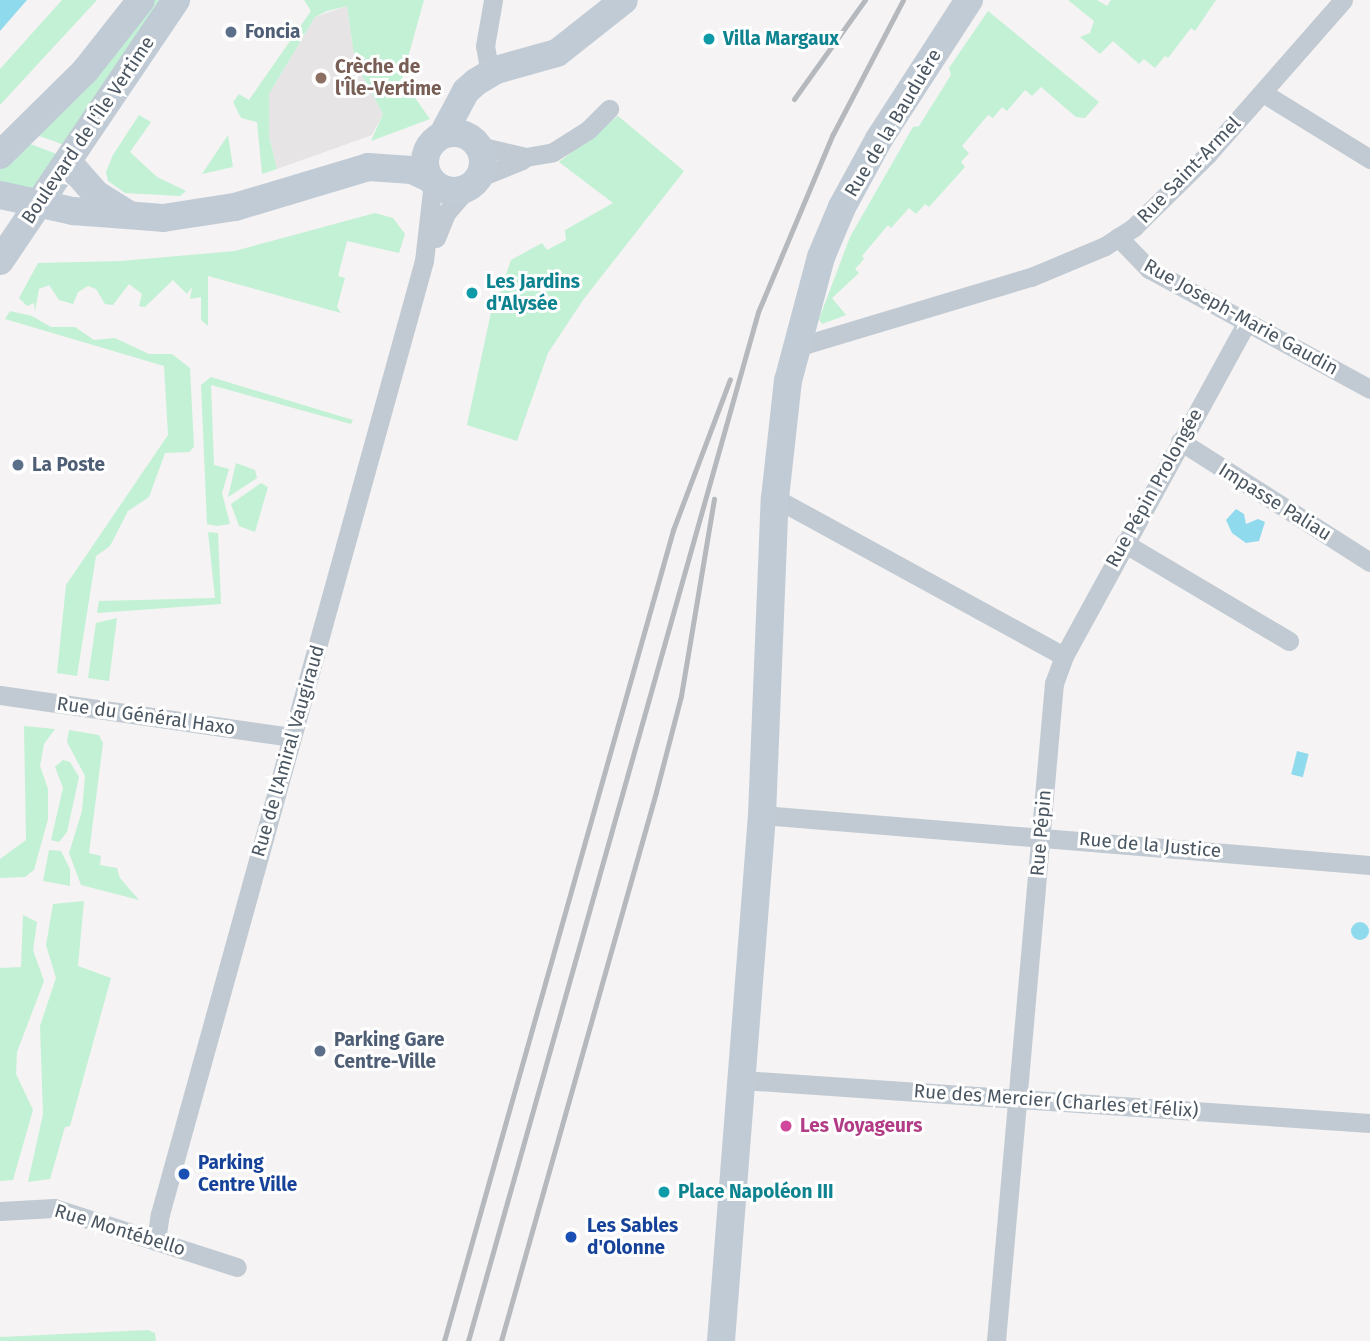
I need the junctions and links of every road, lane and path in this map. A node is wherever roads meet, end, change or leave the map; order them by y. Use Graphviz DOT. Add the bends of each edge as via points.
graph roads {
  1 [pos="141,0"];
  2 [pos="176,0"];
  3 [pos="493,0"];
  4 [pos="624,0"];
  5 [pos="970,0"];
  6 [pos="1343,0"];
  7 [pos="487,77"];
  8 [pos="1263,93"];
  9 [pos="609,109"];
  10 [pos="437,139"];
  11 [pos="476,143"];
  12 [pos="0,155"];
  13 [pos="526,158"];
  14 [pos="1370,159"];
  15 [pos="68,162"];
  16 [pos="350,170"];
  17 [pos="431,180"];
  18 [pos="473,183"];
  19 [pos="0,195"];
  20 [pos="37,205"];
  21 [pos="127,214"];
  22 [pos="1118,237"];
  23 [pos="0,261"];
  24 [pos="424,261"];
  25 [pos="1247,322"];
  26 [pos="795,343"];
  27 [pos="1370,389"];
  28 [pos="1180,441"];
  29 [pos="775,498"];
  30 [pos="1124,543"];
  31 [pos="1370,562"];
  32 [pos="1289,641"];
  33 [pos="1064,656"];
  34 [pos="0,695"];
  35 [pos="291,737"];
  36 [pos="762,815"];
  37 [pos="1041,836"];
  38 [pos="1370,865"];
  39 [pos="741,1080"];
  40 [pos="1018,1098"];
  41 [pos="1370,1123"];
  42 [pos="0,1211"];
  43 [pos="156,1241"];
  44 [pos="237,1267"];
  45 [pos="721,1341"];
  46 [pos="996,1341"];
  1 -- 12 [label="street, Boulevard de l'Île Vertime" via="85,71"];
  2 -- 15 [label="street, Boulevard de l'Île Vertime"];
  3 -- 7 [label="street" via="485,46"];
  4 -- 7 [label="street" via="557,53"];
  5 -- 26 [label="street, Rue de la Bauduère" via="860,171 811,290"];
  6 -- 8 [label="street, Rue Saint-Armel"];
  7 -- 10 [label="street" via="466,91"];
  7 -- 11 [label="street" via="473,108"];
  8 -- 14 [label="street"];
  8 -- 22 [label="street, Rue Saint-Armel" via="1164,199"];
  9 -- 13 [label="street" via="567,145"];
  10 -- 11 [label="street" via="459,133"];
  10 -- 16 [label="street" via="376,153"];
  10 -- 17 [label="street" via="424,161"];
  11 -- 13 [label="street"];
  11 -- 18 [label="street" via="483,161"];
  13 -- 18 [label="street"];
  15 -- 20 [label="street, Boulevard de l'Île Vertime"];
  15 -- 21 [label="street" via="96,194"];
  16 -- 17 [label="street" via="390,167"];
  16 -- 21 [label="street" via="235,207 163,218"];
  17 -- 18 [label="street" via="450,191"];
  17 -- 24 [label="street, Rue de l'Amiral Vaugiraud"];
  18 -- 24 [label="street, Rue de l'Amiral Vaugiraud" via="446,213"];
  19 -- 20 [label="street"];
  20 -- 21 [label="street"];
  20 -- 23 [label="street, Boulevard de l'Île Vertime"];
  22 -- 25 [label="street, Rue Joseph-Marie Gaudin" via="1149,270"];
  22 -- 26 [label="street, Rue Saint-Armel" via="1066,265 1031,277 807,344"];
  24 -- 35 [label="street, Rue de l'Amiral Vaugiraud"];
  25 -- 27 [label="street, Rue Joseph-Marie Gaudin"];
  25 -- 28 [label="street, Rue Pépin Prolongée"];
  26 -- 29 [label="street, Rue de la Bauduère"];
  28 -- 30 [label="street, Rue Pépin Prolongée"];
  28 -- 31 [label="street, Impasse Paliau"];
  29 -- 33 [label="street"];
  29 -- 36 [label="street, Rue de la Bauduère"];
  30 -- 32 [label="street"];
  30 -- 33 [label="street, Rue Pépin Prolongée"];
  33 -- 37 [label="street, Rue Pépin" via="1054,683"];
  34 -- 35 [label="street, Rue du Général Haxo"];
  35 -- 43 [label="street, Rue de l'Amiral Vaugiraud"];
  36 -- 37 [label="street, Rue de la Justice"];
  36 -- 39 [label="street, Rue de la Bauduère"];
  37 -- 38 [label="street, Rue de la Justice"];
  37 -- 40 [label="street, Rue Pépin"];
  39 -- 40 [label="street, Rue des Mercier (Charles et Félix)"];
  39 -- 45 [label="street, Rue de la Bauduère"];
  40 -- 41 [label="street, Rue des Mercier (Charles et Félix)"];
  40 -- 46 [label="street, Rue Pépin"];
  42 -- 43 [label="street, Rue Montébello" via="54,1208"];
  43 -- 44 [label="street, Rue Montébello"];
}
